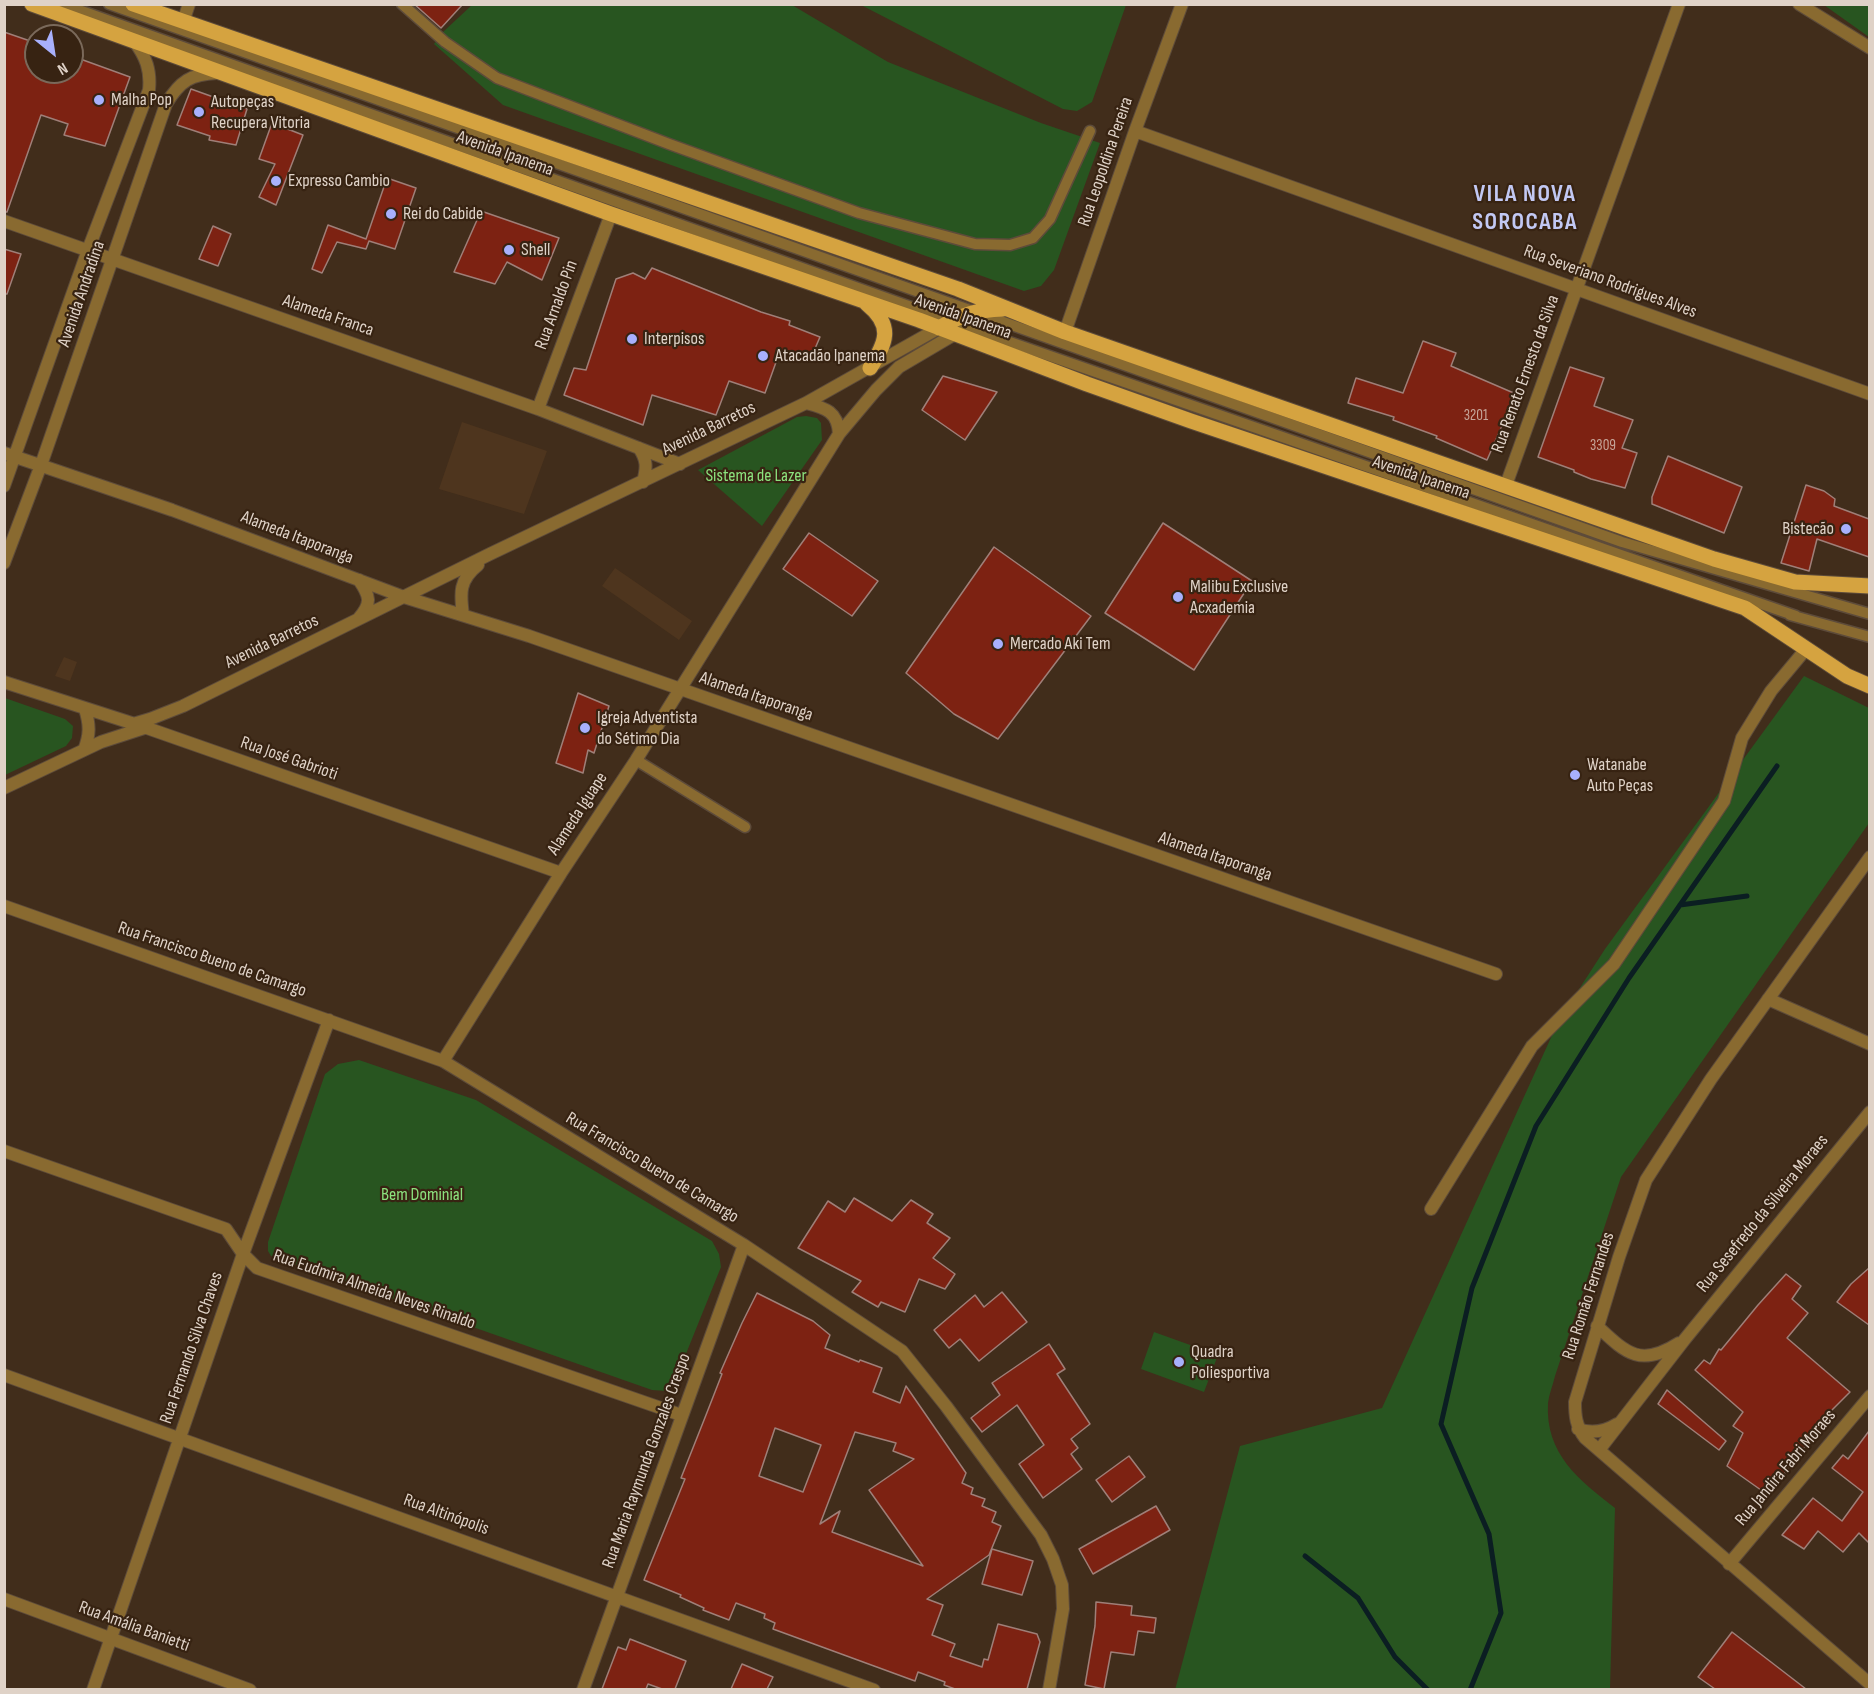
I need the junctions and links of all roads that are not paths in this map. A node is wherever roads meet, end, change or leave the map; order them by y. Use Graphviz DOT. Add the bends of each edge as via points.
graph roads {
  1 [pos="32,4"];
  2 [pos="62,4"];
  3 [pos="109,4"];
  4 [pos="133,4"];
  5 [pos="189,4"];
  6 [pos="402,4"];
  7 [pos="1182,4"];
  8 [pos="1679,4"];
  9 [pos="1799,4"];
  10 [pos="183,22"];
  11 [pos="134,41"];
  12 [pos="1869,48"];
  13 [pos="225,73"];
  14 [pos="1090,131"];
  15 [pos="1135,131"];
  16 [pos="612,214"];
  17 [pos="4,221"];
  18 [pos="88,250"];
  19 [pos="113,259"];
  20 [pos="1576,289"];
  21 [pos="865,302"];
  22 [pos="1009,309"];
  23 [pos="972,312"];
  24 [pos="949,328"];
  25 [pos="1065,332"];
  26 [pos="870,368"];
  27 [pos="1869,394"];
  28 [pos="806,403"];
  29 [pos="538,409"];
  30 [pos="839,434"];
  31 [pos="639,448"];
  32 [pos="10,454"];
  33 [pos="680,464"];
  34 [pos="41,465"];
  35 [pos="643,482"];
  36 [pos="1506,485"];
  37 [pos="4,486"];
  38 [pos="490,554"];
  39 [pos="4,563"];
  40 [pos="359,580"];
  41 [pos="1795,582"];
  42 [pos="1869,586"];
  43 [pos="404,597"];
  44 [pos="1745,608"];
  45 [pos="1869,613"];
  46 [pos="463,615"];
  47 [pos="1796,616"];
  48 [pos="359,618"];
  49 [pos="1869,637"];
  50 [pos="1806,649"];
  51 [pos="4,682"];
  52 [pos="1869,686"];
  53 [pos="679,690"];
  54 [pos="85,710"];
  55 [pos="133,724"];
  56 [pos="147,728"];
  57 [pos="84,750"];
  58 [pos="636,760"];
  59 [pos="4,788"];
  60 [pos="745,827"];
  61 [pos="1869,857"];
  62 [pos="561,873"];
  63 [pos="4,906"];
  64 [pos="1496,975"];
  65 [pos="1768,999"];
  66 [pos="330,1020"];
  67 [pos="1869,1044"];
  68 [pos="443,1061"];
  69 [pos="1869,1112"];
  70 [pos="4,1151"];
  71 [pos="1431,1209"];
  72 [pos="744,1245"];
  73 [pos="243,1254"];
  74 [pos="1597,1326"];
  75 [pos="1685,1339"];
  76 [pos="4,1375"];
  77 [pos="1869,1396"];
  78 [pos="681,1415"];
  79 [pos="1621,1421"];
  80 [pos="1578,1429"];
  81 [pos="181,1438"];
  82 [pos="1599,1450"];
  83 [pos="1729,1564"];
  84 [pos="617,1597"];
  85 [pos="4,1599"];
  86 [pos="111,1637"];
  87 [pos="1866,1683"];
  88 [pos="93,1689"];
  89 [pos="250,1689"];
  90 [pos="583,1689"];
  91 [pos="874,1689"];
  92 [pos="1049,1689"];
  1 -- 11 [label="main road, Avenida Ipanema"];
  2 -- 24 [label="lane"];
  3 -- 23 [label="lane"];
  4 -- 10 [label="main road, Avenida Ipanema"];
  5 -- 10 [label="street"];
  6 -- 14 [label="lane" via="445,42 497,78 859,213 975,244 1010,245 1033,238 1050,219"];
  7 -- 15 [label="street, Rua Leopoldina Pereira"];
  8 -- 20 [label="street, Rua Renato Ernesto da Silva"];
  9 -- 12 [label="street"];
  10 -- 22 [label="main road, Avenida Ipanema"];
  11 -- 13 [label="main road, Avenida Ipanema"];
  11 -- 18 [label="street, Avenida Andradina" via="149,66 149,90"];
  13 -- 16 [label="main road, Avenida Ipanema"];
  13 -- 19 [label="street, Avenida Andradina" via="200,74 182,83 166,104"];
  15 -- 20 [label="street, Rua Severiano Rodrigues Alves"];
  15 -- 25 [label="street, Rua Leopoldina Pereira"];
  16 -- 21 [label="main road, Avenida Ipanema"];
  16 -- 29 [label="street, Rua Arnaldo Pin"];
  17 -- 18 [label="street, Alameda Franca"];
  18 -- 19 [label="street, Alameda Franca"];
  18 -- 32 [label="street, Avenida Andradina"];
  19 -- 29 [label="street, Alameda Franca"];
  19 -- 34 [label="street, Avenida Andradina"];
  20 -- 27 [label="street, Rua Severiano Rodrigues Alves"];
  20 -- 36 [label="street, Rua Renato Ernesto da Silva"];
  21 -- 24 [label="main road, Avenida Ipanema"];
  21 -- 26 [label="main road" via="877,312 884,335 883,348"];
  22 -- 23 [label="main road"];
  22 -- 25 [label="main road, Avenida Ipanema"];
  23 -- 24 [label="main road"];
  23 -- 45 [label="lane" via="1622,542"];
  24 -- 26 [label="street, Avenida Barretos"];
  24 -- 30 [label="street, Alameda Iguape" via="899,367"];
  24 -- 44 [label="main road, Avenida Ipanema" via="1191,421"];
  24 -- 47 [label="lane"];
  25 -- 36 [label="main road, Avenida Ipanema"];
  26 -- 28 [label="street, Avenida Barretos"];
  28 -- 30 [label="street" via="833,415"];
  28 -- 33 [label="street, Avenida Barretos"];
  29 -- 31 [label="street, Alameda Franca"];
  30 -- 53 [label="street, Alameda Iguape"];
  31 -- 33 [label="street, Alameda Franca"];
  31 -- 35 [label="street" via="647,466"];
  32 -- 34 [label="street, Alameda Itaporanga"];
  32 -- 37 [label="street, Avenida Andradina"];
  33 -- 35 [label="street, Avenida Barretos"];
  34 -- 39 [label="street, Avenida Andradina"];
  34 -- 40 [label="street, Alameda Itaporanga"];
  35 -- 38 [label="street, Avenida Barretos"];
  36 -- 41 [label="main road, Avenida Ipanema" via="1714,559"];
  38 -- 43 [label="street, Avenida Barretos"];
  38 -- 46 [label="street, Avenida Barretos" via="461,585"];
  40 -- 43 [label="street, Alameda Itaporanga"];
  40 -- 48 [label="street" via="369,601"];
  41 -- 42 [label="main road, Avenida Ipanema"];
  41 -- 45 [label="lane" via="1847,599"];
  43 -- 46 [label="street, Alameda Itaporanga"];
  43 -- 48 [label="street, Avenida Barretos"];
  44 -- 47 [label="lane"];
  44 -- 50 [label="main road, Avenida Ipanema"];
  46 -- 53 [label="street, Alameda Itaporanga"];
  47 -- 49 [label="lane"];
  48 -- 55 [label="street, Avenida Barretos" via="183,706"];
  50 -- 52 [label="main road, Avenida Ipanema"];
  50 -- 71 [label="street" via="1771,691 1742,738 1724,801 1614,964 1532,1046"];
  51 -- 54 [label="street, Rua José Gabrioti"];
  53 -- 58 [label="street, Alameda Iguape"];
  53 -- 64 [label="street, Alameda Itaporanga"];
  54 -- 55 [label="street, Rua José Gabrioti"];
  54 -- 57 [label="street" via="90,727"];
  55 -- 56 [label="street, Rua José Gabrioti"];
  56 -- 57 [label="street"];
  56 -- 62 [label="street, Rua José Gabrioti"];
  57 -- 59 [label="street"];
  58 -- 60 [label="lane"];
  58 -- 62 [label="street, Alameda Iguape"];
  61 -- 65 [label="street, Rua Romão Fernandes"];
  62 -- 68 [label="street, Alameda Iguape"];
  63 -- 66 [label="street, Rua Francisco Bueno de Camargo"];
  65 -- 67 [label="street"];
  65 -- 74 [label="street, Rua Romão Fernandes" via="1646,1180"];
  66 -- 68 [label="street, Rua Francisco Bueno de Camargo"];
  66 -- 73 [label="street, Rua Fernando Silva Chaves"];
  68 -- 72 [label="street, Rua Francisco Bueno de Camargo"];
  69 -- 75 [label="street, Rua Sesefredo da Silveira Moraes"];
  70 -- 73 [label="street, Rua Eudmira Almeida Neves Rinaldo" via="226,1229"];
  72 -- 78 [label="street, Rua Maria Raymunda Gonzales Crespo"];
  72 -- 92 [label="street, Rua Francisco Bueno de Camargo" via="902,1351 1041,1535 1062,1585 1063,1609"];
  73 -- 78 [label="street, Rua Eudmira Almeida Neves Rinaldo" via="257,1268"];
  73 -- 81 [label="street, Rua Fernando Silva Chaves"];
  74 -- 75 [label="street" via="1630,1354 1661,1352"];
  74 -- 80 [label="street, Rua Romão Fernandes" via="1575,1402"];
  75 -- 79 [label="street, Rua Sesefredo da Silveira Moraes"];
  76 -- 81 [label="street, Rua Altinópolis"];
  77 -- 83 [label="street, Rua Jandira Fabri Moraes"];
  78 -- 84 [label="street, Rua Maria Raymunda Gonzales Crespo"];
  79 -- 80 [label="street" via="1600,1431"];
  79 -- 82 [label="street, Rua Sesefredo da Silveira Moraes"];
  80 -- 82 [label="street"];
  81 -- 84 [label="street, Rua Altinópolis"];
  81 -- 86 [label="street, Rua Fernando Silva Chaves"];
  82 -- 83 [label="street"];
  83 -- 87 [label="street"];
  84 -- 90 [label="street, Rua Maria Raymunda Gonzales Crespo"];
  84 -- 91 [label="street, Rua Altinópolis"];
  85 -- 86 [label="street, Rua Amália Banietti"];
  86 -- 88 [label="street, Rua Fernando Silva Chaves"];
  86 -- 89 [label="street, Rua Amália Banietti"];
}
